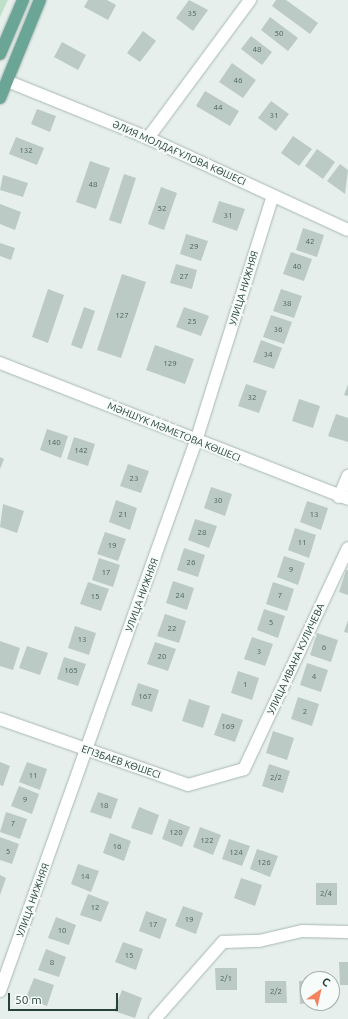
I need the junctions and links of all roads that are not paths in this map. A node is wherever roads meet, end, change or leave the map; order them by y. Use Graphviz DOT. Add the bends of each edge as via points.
graph roads {
  1 [pos="23,0"];
  2 [pos="40,0"];
  3 [pos="250,0"];
  4 [pos="1,50"];
  5 [pos="7,81"];
  6 [pos="0,98"];
  7 [pos="148,138"];
  8 [pos="273,196"];
  9 [pos="348,230"];
  10 [pos="0,363"];
  11 [pos="196,441"];
  12 [pos="348,476"];
  13 [pos="343,498"];
  14 [pos="348,548"];
  15 [pos="0,719"];
  16 [pos="87,750"];
  17 [pos="244,770"];
  18 [pos="348,932"];
  19 [pos="0,991"];
  20 [pos="155,1019"];
  1 -- 4 [label="main road"];
  2 -- 5 [label="main road"];
  3 -- 7 [label="street"];
  5 -- 6 [label="main road"];
  5 -- 7 [label="street, ӘЛИЯ МОЛДАҒҰЛОВА КӨШЕСІ"];
  7 -- 8 [label="street, ӘЛИЯ МОЛДАҒҰЛОВА КӨШЕСІ"];
  8 -- 9 [label="street, ӘЛИЯ МОЛДАҒҰЛОВА КӨШЕСІ"];
  8 -- 11 [label="street, УЛИЦА НИЖНЯЯ"];
  10 -- 11 [label="street, МӘНШҮК МӘМЕТОВА КӨШЕСІ"];
  11 -- 13 [label="street, МӘНШҮК МӘМЕТОВА КӨШЕСІ"];
  11 -- 16 [label="street, УЛИЦА НИЖНЯЯ"];
  12 -- 13 [label="street"];
  14 -- 17 [label="street, УЛИЦА ИВАНА КУЛИЧЕВА"];
  15 -- 16 [label="street, ЕГІЗБАЕВ КӨШЕСІ"];
  16 -- 17 [label="street, ЕГІЗБАЕВ КӨШЕСІ" via="188,785"];
  16 -- 19 [label="street, УЛИЦА НИЖНЯЯ"];
  18 -- 20 [label="street" via="302,931 259,941 223,942"];
}
